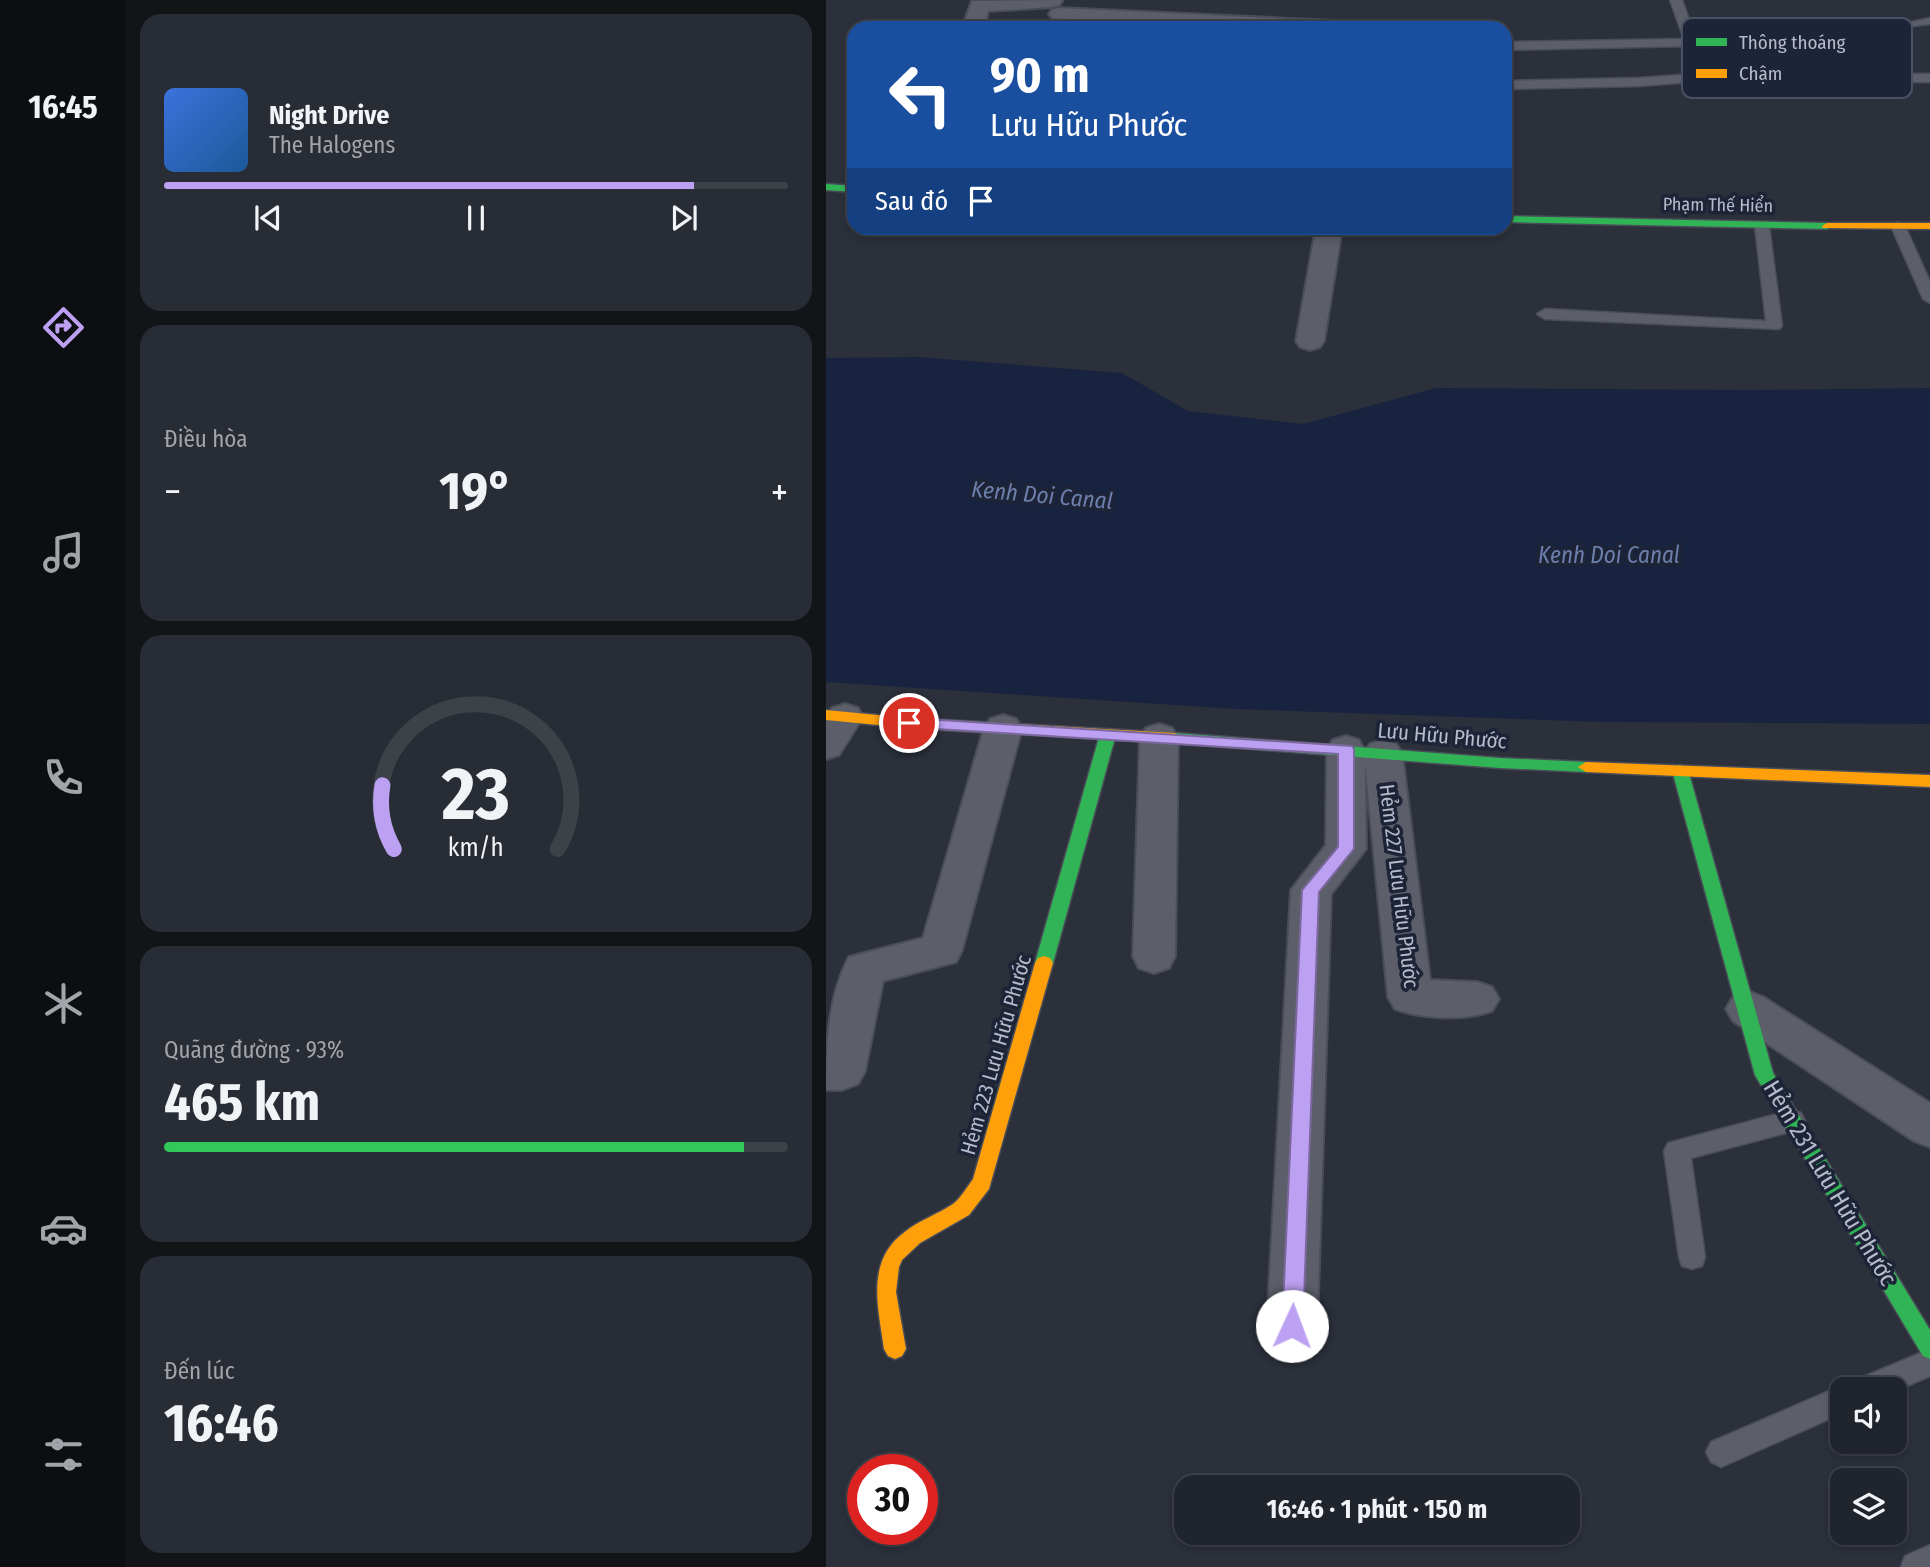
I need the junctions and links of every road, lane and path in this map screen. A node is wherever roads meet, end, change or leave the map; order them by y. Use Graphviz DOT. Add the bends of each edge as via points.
graph roads {
  1 [pos="1676,0"];
  2 [pos="1057,11"];
  3 [pos="1682,18"];
  4 [pos="1930,20"];
  5 [pos="976,21"];
  6 [pos="1233,21"];
  7 [pos="1913,23"];
  8 [pos="1682,42"];
  9 [pos="1512,46"];
  10 [pos="1912,78"];
  11 [pos="1930,78"];
  12 [pos="1682,79"];
  13 [pos="1512,85"];
  14 [pos="826,187"];
  15 [pos="847,188"];
  16 [pos="1512,219"];
  17 [pos="1762,226"];
  18 [pos="1898,226"];
  19 [pos="1930,226"];
  20 [pos="1328,235"];
  21 [pos="1930,299"];
  22 [pos="1545,314"];
  23 [pos="1310,341"];
  24 [pos="832,726"];
  25 [pos="1003,728"];
  26 [pos="1108,734"];
  27 [pos="1159,737"];
  28 [pos="1364,751"];
  29 [pos="1680,770"];
  30 [pos="1930,781"];
  31 [pos="1154,956"];
  32 [pos="1477,999"];
  33 [pos="1748,1009"];
  34 [pos="826,1072"];
  35 [pos="1792,1121"];
  36 [pos="1930,1127"];
  37 [pos="1692,1257"];
  38 [pos="1292,1326"];
  39 [pos="895,1349"];
  40 [pos="1930,1349"];
  41 [pos="1930,1362"];
  42 [pos="1896,1377"];
  43 [pos="1830,1405"];
  44 [pos="1721,1452"];
  45 [pos="1930,1560"];
  46 [pos="1916,1567"];
  1 -- 3 [label="lane"];
  2 -- 5 [label="street" via="979,5"];
  2 -- 6 [label="street"];
  4 -- 7 [label="lane"];
  8 -- 9 [label="lane"];
  10 -- 11 [label="lane"];
  12 -- 13 [label="lane"];
  14 -- 15 [label="street"];
  16 -- 17 [label="street, Phạm Thế Hiển"];
  17 -- 18 [label="street, Phạm Thế Hiển"];
  17 -- 22 [label="lane" via="1774,326"];
  18 -- 19 [label="street, Phạm Thế Hiển"];
  18 -- 21 [label="lane"];
  20 -- 23 [label="street"];
  24 -- 25 [label="street, Lưu Hữu Phước"];
  25 -- 26 [label="street, Lưu Hữu Phước"];
  25 -- 34 [label="street" via="942,950 864,969 842,1071"];
  26 -- 27 [label="street, Lưu Hữu Phước"];
  26 -- 39 [label="street, Hẻm 223 Lưu Hữu Phước" via="982,1183 965,1207 907,1238 892,1257 886,1286"];
  27 -- 28 [label="street, Lưu Hữu Phước"];
  27 -- 31 [label="street"];
  28 -- 29 [label="street, Lưu Hữu Phước" via="1500,763"];
  28 -- 32 [label="street, Hẻm 227 Lưu Hữu Phước" via="1410,997"];
  28 -- 38 [label="street" via="1346,849 1311,890"];
  29 -- 30 [label="street, Lưu Hữu Phước"];
  29 -- 33 [label="street, Hẻm 231 Lưu Hữu Phước"];
  33 -- 35 [label="street, Hẻm 231 Lưu Hữu Phước" via="1764,1075"];
  33 -- 36 [label="street"];
  35 -- 37 [label="lane" via="1677,1151"];
  35 -- 40 [label="street, Hẻm 231 Lưu Hữu Phước"];
  41 -- 42 [label="lane"];
  43 -- 44 [label="lane"];
  45 -- 46 [label="lane"];
}
